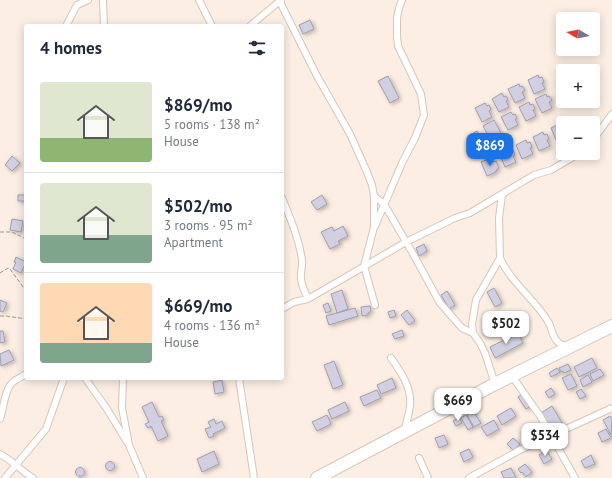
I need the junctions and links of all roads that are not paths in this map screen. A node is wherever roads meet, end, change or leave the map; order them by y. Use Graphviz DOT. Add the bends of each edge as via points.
graph roads {
  1 [pos="88,0"];
  2 [pos="103,0"];
  3 [pos="198,0"];
  4 [pos="280,0"];
  5 [pos="402,0"];
  6 [pos="67,24"];
  7 [pos="104,24"];
  8 [pos="211,24"];
  9 [pos="252,24"];
  10 [pos="612,114"];
  11 [pos="600,130"];
  12 [pos="568,160"];
  13 [pos="502,195"];
  14 [pos="374,196"];
  15 [pos="284,203"];
  16 [pos="384,204"];
  17 [pos="374,227"];
  18 [pos="406,242"];
  19 [pos="500,258"];
  20 [pos="364,266"];
  21 [pos="308,298"];
  22 [pos="375,305"];
  23 [pos="284,309"];
  24 [pos="612,326"];
  25 [pos="473,333"];
  26 [pos="569,348"];
  27 [pos="391,358"];
  28 [pos="24,375"];
  29 [pos="512,376"];
  30 [pos="63,380"];
  31 [pos="86,380"];
  32 [pos="123,380"];
  33 [pos="239,380"];
  34 [pos="495,384"];
  35 [pos="612,408"];
  36 [pos="0,419"];
  37 [pos="404,432"];
  38 [pos="550,436"];
  39 [pos="129,445"];
  40 [pos="0,454"];
  41 [pos="419,458"];
  42 [pos="16,464"];
  43 [pos="5,478"];
  44 [pos="33,478"];
  45 [pos="143,478"];
  46 [pos="254,478"];
  47 [pos="317,478"];
  48 [pos="428,478"];
  49 [pos="468,478"];
  50 [pos="575,478"];
  1 -- 6 [label="street" via="77,5"];
  2 -- 7 [label="street"];
  3 -- 8 [label="street"];
  4 -- 9 [label="street"];
  4 -- 14 [label="street" via="317,76 350,134 367,172"];
  5 -- 16 [label="street" via="397,18 398,46 421,94 424,115"];
  10 -- 11 [label="street"];
  12 -- 13 [label="street" via="551,170 534,175"];
  13 -- 18 [label="street" via="470,213"];
  13 -- 19 [label="street" via="499,218"];
  14 -- 16 [label="street"];
  14 -- 17 [label="street"];
  15 -- 21 [label="street" via="300,247 303,262 301,278"];
  16 -- 17 [label="street"];
  16 -- 18 [label="street"];
  17 -- 20 [label="street"];
  18 -- 20 [label="street"];
  18 -- 25 [label="street" via="440,303 462,328"];
  19 -- 25 [label="street" via="476,300"];
  19 -- 26 [label="street" via="506,270 543,314 553,336"];
  20 -- 21 [label="street"];
  20 -- 22 [label="street"];
  21 -- 23 [label="street" via="294,302"];
  24 -- 26 [label="highway"];
  25 -- 34 [label="street" via="485,353"];
  26 -- 29 [label="highway"];
  27 -- 37 [label="street" via="408,387 410,405"];
  28 -- 36 [label="street" via="12,383 4,400"];
  29 -- 34 [label="highway"];
  29 -- 38 [label="street" via="540,416"];
  30 -- 42 [label="street" via="46,429"];
  31 -- 39 [label="street"];
  32 -- 39 [label="street" via="122,408"];
  33 -- 46 [label="street"];
  34 -- 37 [label="highway"];
  35 -- 38 [label="street"];
  37 -- 47 [label="highway"];
  38 -- 49 [label="street"];
  38 -- 50 [label="street"];
  39 -- 45 [label="street"];
  40 -- 42 [label="street"];
  41 -- 48 [label="street"];
  42 -- 43 [label="street"];
  42 -- 44 [label="street"];
}
